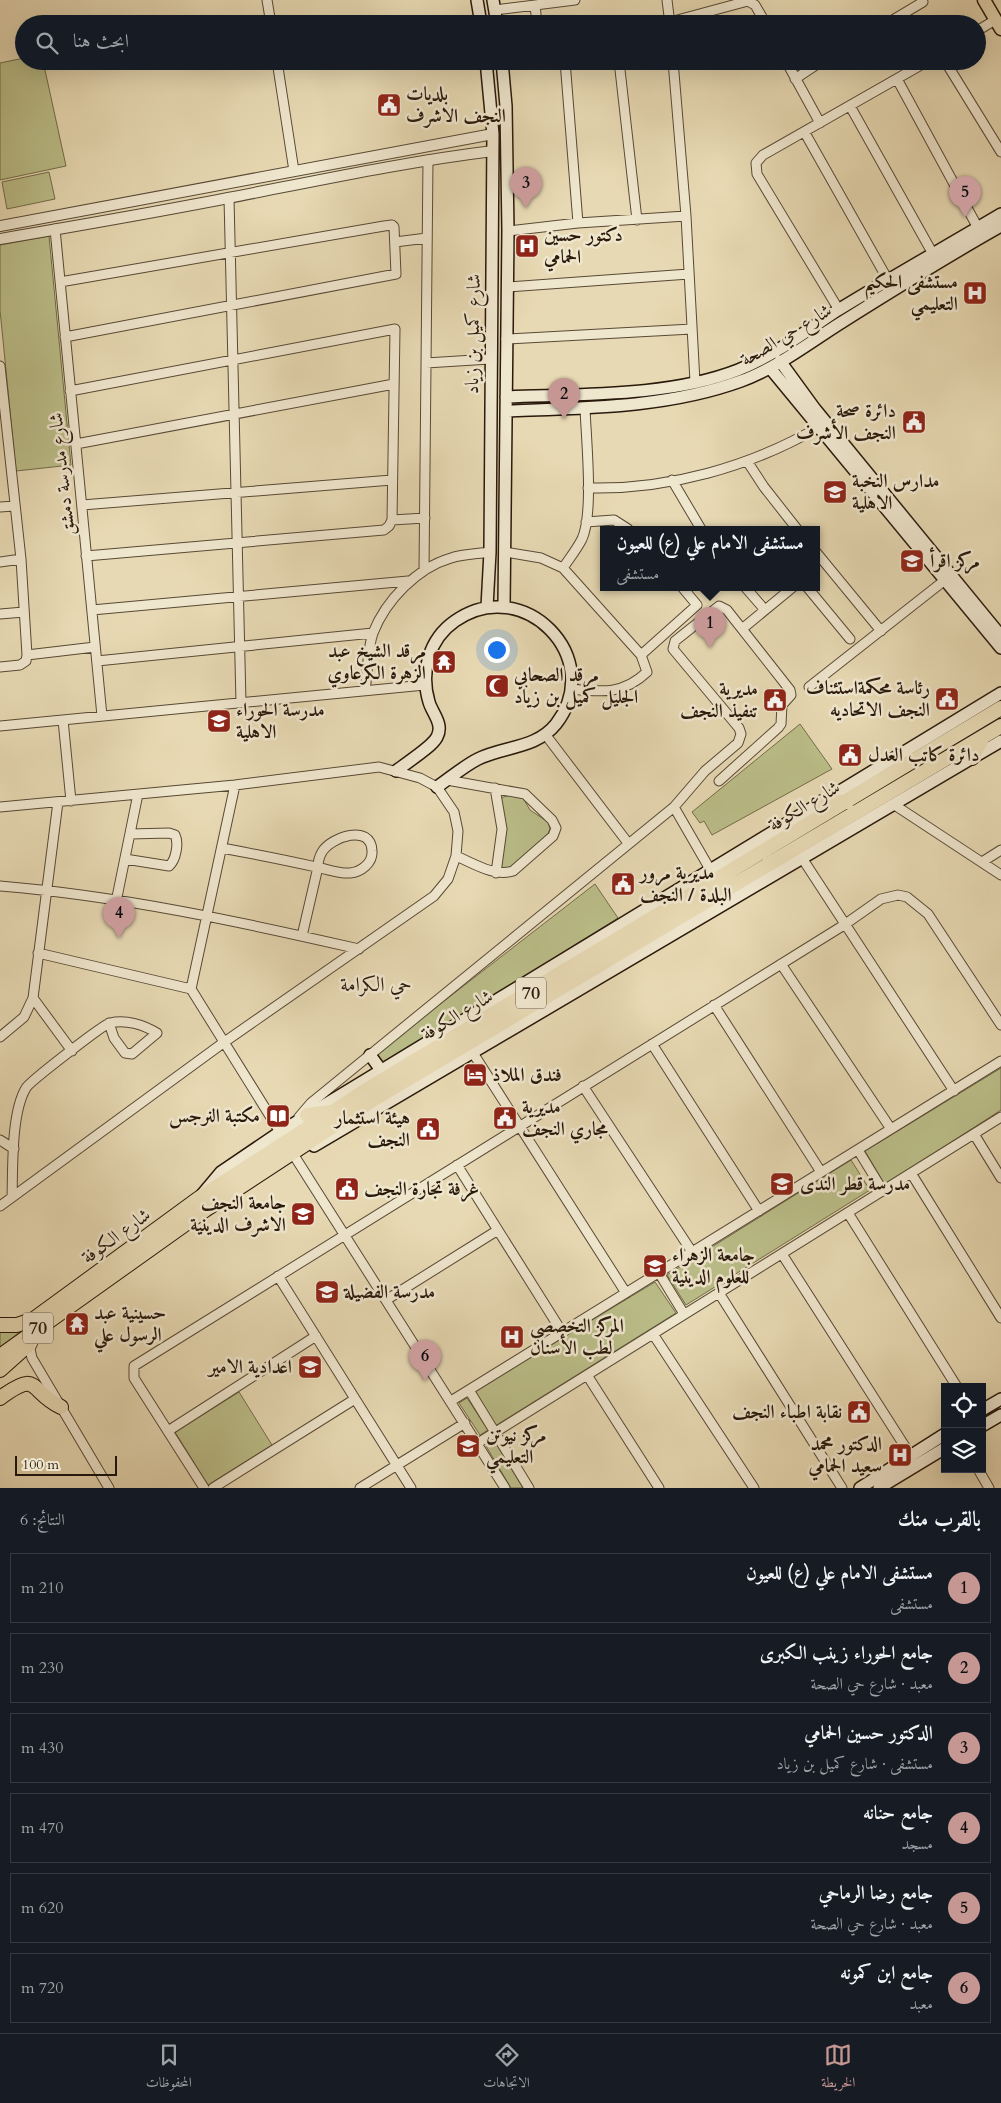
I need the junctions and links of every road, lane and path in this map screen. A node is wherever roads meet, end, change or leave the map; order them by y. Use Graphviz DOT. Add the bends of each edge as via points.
graph roads {
  1 [pos="267,0"];
  2 [pos="477,0"];
  3 [pos="575,0"];
  4 [pos="667,0"];
  5 [pos="984,0"];
  6 [pos="554,1"];
  7 [pos="922,2"];
  8 [pos="494,5"];
  9 [pos="535,5"];
  10 [pos="270,15"];
  11 [pos="480,15"];
  12 [pos="536,15"];
  13 [pos="669,15"];
  14 [pos="700,15"];
  15 [pos="761,15"];
  16 [pos="901,15"];
  17 [pos="998,24"];
  18 [pos="986,28"];
  19 [pos="279,70"];
  20 [pos="487,70"];
  21 [pos="504,70"];
  22 [pos="566,70"];
  23 [pos="620,70"];
  24 [pos="674,70"];
  25 [pos="791,70"];
  26 [pos="808,70"];
  27 [pos="912,70"];
  28 [pos="951,70"];
  29 [pos="795,78"];
  30 [pos="897,79"];
  31 [pos="503,83"];
  32 [pos="488,85"];
  33 [pos="850,106"];
  34 [pos="820,123"];
  35 [pos="804,132"];
  36 [pos="493,134"];
  37 [pos="493,151"];
  38 [pos="1001,152"];
  39 [pos="428,160"];
  40 [pos="294,171"];
  41 [pos="296,183"];
  42 [pos="229,198"];
  43 [pos="1001,214"];
  44 [pos="686,216"];
  45 [pos="637,220"];
  46 [pos="578,223"];
  47 [pos="0,226"];
  48 [pos="1001,226"];
  49 [pos="978,228"];
  50 [pos="55,229"];
  51 [pos="508,231"];
  52 [pos="427,238"];
  53 [pos="0,239"];
  54 [pos="395,242"];
  55 [pos="230,251"];
  56 [pos="933,254"];
  57 [pos="921,267"];
  58 [pos="689,274"];
  59 [pos="909,274"];
  60 [pos="888,280"];
  61 [pos="60,282"];
  62 [pos="508,287"];
  63 [pos="232,306"];
  64 [pos="839,310"];
  65 [pos="692,329"];
  66 [pos="65,337"];
  67 [pos="506,339"];
  68 [pos="490,359"];
  69 [pos="233,360"];
  70 [pos="426,364"];
  71 [pos="775,364"];
  72 [pos="0,366"];
  73 [pos="695,382"];
  74 [pos="394,384"];
  75 [pos="70,391"];
  76 [pos="626,392"];
  77 [pos="605,393"];
  78 [pos="506,397"];
  79 [pos="3,405"];
  80 [pos="623,405"];
  81 [pos="604,407"];
  82 [pos="585,408"];
  83 [pos="809,408"];
  84 [pos="506,411"];
  85 [pos="234,414"];
  86 [pos="819,427"];
  87 [pos="76,444"];
  88 [pos="490,452"];
  89 [pos="504,454"];
  90 [pos="747,461"];
  91 [pos="489,478"];
  92 [pos="392,480"];
  93 [pos="504,480"];
  94 [pos="672,480"];
  95 [pos="588,488"];
  96 [pos="236,492"];
  97 [pos="82,505"];
  98 [pos="14,506"];
  99 [pos="0,507"];
  100 [pos="425,518"];
  101 [pos="392,520"];
  102 [pos="586,522"];
  103 [pos="623,526"];
  104 [pos="699,526"];
  105 [pos="796,526"];
  106 [pos="237,542"];
  107 [pos="490,552"];
  108 [pos="505,552"];
  109 [pos="86,556"];
  110 [pos="820,556"];
  111 [pos="21,559"];
  112 [pos="824,561"];
  113 [pos="0,562"];
  114 [pos="820,564"];
  115 [pos="563,568"];
  116 [pos="424,570"];
  117 [pos="945,580"];
  118 [pos="408,581"];
  119 [pos="685,591"];
  120 [pos="748,591"];
  121 [pos="788,591"];
  122 [pos="810,591"];
  123 [pos="239,595"];
  124 [pos="504,606"];
  125 [pos="487,607"];
  126 [pos="92,610"];
  127 [pos="765,610"];
  128 [pos="24,612"];
  129 [pos="0,614"];
  130 [pos="742,629"];
  131 [pos="881,631"];
  132 [pos="373,633"];
  133 [pos="1001,636"];
  134 [pos="850,639"];
  135 [pos="240,646"];
  136 [pos="95,647"];
  137 [pos="1001,648"];
  138 [pos="27,655"];
  139 [pos="641,655"];
  140 [pos="97,661"];
  141 [pos="0,667"];
  142 [pos="425,684"];
  143 [pos="810,687"];
  144 [pos="571,689"];
  145 [pos="365,690"];
  146 [pos="1001,693"];
  147 [pos="241,703"];
  148 [pos="1001,708"];
  149 [pos="102,716"];
  150 [pos="63,720"];
  151 [pos="0,726"];
  152 [pos="1001,726"];
  153 [pos="545,734"];
  154 [pos="983,737"];
  155 [pos="1001,741"];
  156 [pos="972,758"];
  157 [pos="396,770"];
  158 [pos="719,782"];
  159 [pos="442,784"];
  160 [pos="235,785"];
  161 [pos="495,788"];
  162 [pos="138,794"];
  163 [pos="71,801"];
  164 [pos="58,802"];
  165 [pos="822,802"];
  166 [pos="848,802"];
  167 [pos="893,804"];
  168 [pos="0,807"];
  169 [pos="674,807"];
  170 [pos="837,823"];
  171 [pos="130,834"];
  172 [pos="628,843"];
  173 [pos="824,845"];
  174 [pos="222,848"];
  175 [pos="1001,850"];
  176 [pos="456,856"];
  177 [pos="802,858"];
  178 [pos="124,859"];
  179 [pos="982,862"];
  180 [pos="318,867"];
  181 [pos="711,870"];
  182 [pos="496,873"];
  183 [pos="1001,875"];
  184 [pos="0,886"];
  185 [pos="45,890"];
  186 [pos="116,902"];
  187 [pos="207,917"];
  188 [pos="844,925"];
  189 [pos="302,936"];
  190 [pos="359,950"];
  191 [pos="38,953"];
  192 [pos="780,964"];
  193 [pos="546,970"];
  194 [pos="191,989"];
  195 [pos="33,998"];
  196 [pos="543,998"];
  197 [pos="714,1005"];
  198 [pos="109,1023"];
  199 [pos="1001,1024"];
  200 [pos="0,1037"];
  201 [pos="223,1043"];
  202 [pos="652,1044"];
  203 [pos="72,1051"];
  204 [pos="472,1053"];
  205 [pos="370,1055"];
  206 [pos="1001,1061"];
  207 [pos="381,1070"];
  208 [pos="583,1086"];
  209 [pos="954,1090"];
  210 [pos="376,1098"];
  211 [pos="396,1098"];
  212 [pos="334,1111"];
  213 [pos="1001,1117"];
  214 [pos="302,1118"];
  215 [pos="520,1126"];
  216 [pos="891,1129"];
  217 [pos="280,1132"];
  218 [pos="974,1134"];
  219 [pos="0,1140"];
  220 [pos="14,1149"];
  221 [pos="858,1150"];
  222 [pos="295,1157"];
  223 [pos="457,1165"];
  224 [pos="821,1172"];
  225 [pos="911,1173"];
  226 [pos="1001,1178"];
  227 [pos="883,1191"];
  228 [pos="12,1197"];
  229 [pos="202,1204"];
  230 [pos="0,1206"];
  231 [pos="759,1211"];
  232 [pos="848,1212"];
  233 [pos="498,1230"];
  234 [pos="344,1235"];
  235 [pos="692,1252"];
  236 [pos="782,1254"];
  237 [pos="658,1273"];
  238 [pos="278,1276"];
  239 [pos="626,1293"];
  240 [pos="719,1293"];
  241 [pos="73,1299"];
  242 [pos="386,1300"];
  243 [pos="684,1314"];
  244 [pos="1001,1318"];
  245 [pos="2,1322"];
  246 [pos="562,1332"];
  247 [pos="653,1334"];
  248 [pos="316,1336"];
  249 [pos="36,1338"];
  250 [pos="2,1364"];
  251 [pos="587,1375"];
  252 [pos="955,1383"];
  253 [pos="469,1390"];
  254 [pos="0,1398"];
  255 [pos="355,1399"];
  256 [pos="450,1401"];
  257 [pos="999,1402"];
  258 [pos="61,1406"];
  259 [pos="986,1408"];
  260 [pos="1001,1414"];
  261 [pos="465,1423"];
  262 [pos="986,1423"];
  263 [pos="168,1431"];
  264 [pos="496,1432"];
  265 [pos="941,1437"];
  266 [pos="478,1443"];
  267 [pos="941,1451"];
  268 [pos="911,1456"];
  269 [pos="397,1466"];
  270 [pos="980,1473"];
  271 [pos="895,1484"];
  272 [pos="108,1488"];
  273 [pos="204,1488"];
  274 [pos="213,1488"];
  275 [pos="360,1488"];
  276 [pos="411,1488"];
  277 [pos="505,1488"];
  278 [pos="529,1488"];
  279 [pos="659,1488"];
  280 [pos="754,1488"];
  281 [pos="842,1488"];
  282 [pos="860,1488"];
  283 [pos="879,1488"];
  284 [pos="989,1488"];
  1 -- 10 [label="street"];
  2 -- 11 [label="main road"];
  3 -- 6 [label="street"];
  4 -- 13 [label="street"];
  5 -- 17 [label="main road"];
  6 -- 9 [label="street"];
  7 -- 16 [label="street"];
  8 -- 9 [label="street"];
  9 -- 12 [label="street"];
  14 -- 15 [label="street" via="748,2 755,5"];
  17 -- 18 [label="street"];
  19 -- 40 [label="street"];
  20 -- 32 [label="main road, شارع كميل بن زياد"];
  21 -- 31 [label="main road, شارع كميل بن زياد"];
  22 -- 46 [label="street"];
  23 -- 45 [label="street"];
  24 -- 44 [label="street"];
  25 -- 29 [label="street"];
  26 -- 29 [label="street"];
  27 -- 30 [label="street"];
  28 -- 38 [label="street"];
  29 -- 34 [label="street"];
  30 -- 33 [label="street"];
  30 -- 49 [label="street"];
  31 -- 32 [label="main road"];
  31 -- 51 [label="main road, شارع كميل بن زياد"];
  32 -- 36 [label="main road, شارع كميل بن زياد"];
  33 -- 34 [label="street"];
  33 -- 56 [label="street"];
  34 -- 35 [label="street"];
  35 -- 60 [label="street"];
  35 -- 64 [label="street" via="759,158 756,168"];
  36 -- 37 [label="main road, شارع كميل بن زياد"];
  36 -- 40 [label="street"];
  37 -- 39 [label="street"];
  37 -- 68 [label="main road, شارع كميل بن زياد"];
  39 -- 41 [label="street"];
  39 -- 52 [label="street"];
  40 -- 41 [label="street"];
  40 -- 47 [label="street"];
  41 -- 42 [label="street"];
  42 -- 50 [label="street"];
  42 -- 55 [label="street"];
  43 -- 49 [label="main road, شارع حي الصحة"];
  44 -- 45 [label="street"];
  44 -- 58 [label="street"];
  45 -- 46 [label="street"];
  46 -- 51 [label="street"];
  48 -- 57 [label="main road, شارع حي الصحة"];
  49 -- 56 [label="main road, شارع حي الصحة"];
  50 -- 53 [label="street"];
  50 -- 61 [label="street, شارع مدرسة دمشق"];
  51 -- 62 [label="main road, شارع كميل بن زياد"];
  52 -- 54 [label="street"];
  52 -- 70 [label="street"];
  54 -- 55 [label="street" via="394,228 389,225"];
  54 -- 63 [label="street" via="396,274"];
  55 -- 61 [label="street"];
  55 -- 63 [label="street"];
  56 -- 57 [label="main road, شارع حي الصحة"];
  57 -- 59 [label="main road, شارع حي الصحة"];
  58 -- 62 [label="street"];
  58 -- 65 [label="street"];
  59 -- 60 [label="main road, شارع حي الصحة"];
  59 -- 71 [label="main road, شارع حي الصحة"];
  60 -- 64 [label="main road, شارع حي الصحة"];
  61 -- 66 [label="street, شارع مدرسة دمشق"];
  62 -- 67 [label="main road, شارع كميل بن زياد"];
  63 -- 66 [label="street"];
  63 -- 69 [label="street"];
  64 -- 73 [label="main road, شارع حي الصحة" via="767,355 745,366"];
  65 -- 67 [label="street"];
  65 -- 73 [label="street"];
  66 -- 75 [label="street, شارع مدرسة دمشق"];
  67 -- 78 [label="main road, شارع كميل بن زياد"];
  68 -- 70 [label="street"];
  68 -- 88 [label="main road, شارع كميل بن زياد"];
  69 -- 74 [label="street" via="395,329"];
  69 -- 75 [label="street"];
  69 -- 85 [label="street"];
  70 -- 100 [label="street"];
  71 -- 80 [label="main road, شارع حي الصحة" via="742,381 700,393"];
  71 -- 83 [label="main road"];
  72 -- 79 [label="street"];
  73 -- 76 [label="main road, شارع حي الصحة"];
  74 -- 85 [label="street"];
  74 -- 92 [label="street"];
  75 -- 87 [label="street, شارع مدرسة دمشق"];
  76 -- 77 [label="main road, شارع حي الصحة"];
  76 -- 80 [label="main road" via="619,398"];
  77 -- 78 [label="main road, شارع حي الصحة"];
  77 -- 81 [label="main road" via="610,402"];
  78 -- 84 [label="main road, شارع كميل بن زياد"];
  79 -- 98 [label="street"];
  80 -- 81 [label="main road, شارع حي الصحة"];
  81 -- 82 [label="main road, شارع حي الصحة"];
  82 -- 84 [label="main road, شارع حي الصحة"];
  82 -- 95 [label="street"];
  83 -- 86 [label="main road"];
  83 -- 133 [label="main road"];
  84 -- 89 [label="main road, شارع كميل بن زياد"];
  85 -- 87 [label="street"];
  85 -- 96 [label="street"];
  86 -- 90 [label="street"];
  86 -- 117 [label="main road"];
  87 -- 97 [label="street, شارع مدرسة دمشق"];
  88 -- 89 [label="main road" via="494,458"];
  88 -- 91 [label="main road, شارع كميل بن زياد"];
  89 -- 93 [label="main road, شارع كميل بن زياد"];
  90 -- 94 [label="street"];
  90 -- 105 [label="street"];
  91 -- 93 [label="main road" via="498,473"];
  91 -- 107 [label="main road, شارع كميل بن زياد"];
  92 -- 96 [label="street"];
  92 -- 101 [label="street"];
  93 -- 108 [label="main road, شارع كميل بن زياد"];
  94 -- 95 [label="street" via="611,489"];
  94 -- 104 [label="street"];
  95 -- 102 [label="street"];
  96 -- 97 [label="street"];
  96 -- 106 [label="street"];
  97 -- 109 [label="street, شارع مدرسة دمشق"];
  98 -- 99 [label="street"];
  98 -- 111 [label="street"];
  100 -- 101 [label="street"];
  100 -- 116 [label="street"];
  101 -- 106 [label="street" via="384,530"];
  102 -- 103 [label="street" via="614,520"];
  102 -- 115 [label="street" via="582,538"];
  106 -- 109 [label="street"];
  106 -- 123 [label="street"];
  107 -- 116 [label="street" via="451,558"];
  107 -- 125 [label="main road, شارع كميل بن زياد"];
  108 -- 115 [label="street" via="541,558"];
  108 -- 124 [label="main road, شارع كميل بن زياد"];
  109 -- 126 [label="street, شارع مدرسة دمشق"];
  110 -- 112 [label="street"];
  111 -- 113 [label="street"];
  111 -- 128 [label="street"];
  112 -- 114 [label="street"];
  112 -- 131 [label="street"];
  115 -- 139 [label="street"];
  116 -- 118 [label="street"];
  117 -- 131 [label="street"];
  117 -- 137 [label="main road"];
  118 -- 123 [label="street"];
  118 -- 132 [label="street"];
  119 -- 139 [label="street" via="697,605"];
  120 -- 127 [label="street"];
  121 -- 127 [label="street"];
  122 -- 134 [label="street"];
  123 -- 126 [label="street"];
  123 -- 135 [label="street"];
  124 -- 125 [label="main road"];
  124 -- 144 [label="main road" via="541,620 555,633 571,669"];
  125 -- 142 [label="main road" via="454,621 441,634 431,649"];
  126 -- 136 [label="street, شارع مدرسة دمشق"];
  127 -- 130 [label="street"];
  128 -- 129 [label="street"];
  128 -- 138 [label="street"];
  130 -- 158 [label="street" via="791,695 782,705 782,720 778,728"];
  130 -- 169 [label="street" via="725,608 719,606 674,644 675,654 741,734 738,743 705,771"];
  131 -- 143 [label="street"];
  132 -- 135 [label="street"];
  132 -- 145 [label="street"];
  135 -- 140 [label="street"];
  135 -- 147 [label="street"];
  136 -- 138 [label="street"];
  136 -- 140 [label="street, شارع مدرسة دمشق"];
  138 -- 141 [label="street" via="20,666"];
  139 -- 144 [label="street" via="646,672 636,683 602,692"];
  140 -- 149 [label="street, شارع مدرسة دمشق"];
  142 -- 145 [label="street"];
  142 -- 157 [label="main road" via="440,730 437,738"];
  144 -- 153 [label="main road" via="566,707 556,724"];
  145 -- 147 [label="street"];
  146 -- 165 [label="main road"];
  147 -- 149 [label="street"];
  148 -- 166 [label="highway, شارع الكوفة / 70"];
  149 -- 150 [label="street"];
  150 -- 151 [label="street"];
  150 -- 163 [label="street"];
  152 -- 154 [label="highway, شارع الكوفة / 70"];
  153 -- 159 [label="main road" via="523,745 476,760"];
  153 -- 172 [label="street"];
  154 -- 156 [label="highway"];
  154 -- 170 [label="highway, شارع الكوفة / 70"];
  155 -- 156 [label="main road"];
  156 -- 167 [label="main road"];
  157 -- 159 [label="street"];
  157 -- 160 [label="street" via="379,767"];
  159 -- 161 [label="street"];
  159 -- 176 [label="street" via="458,830"];
  160 -- 162 [label="street"];
  160 -- 174 [label="street"];
  161 -- 182 [label="street" via="502,829"];
  161 -- 182 [label="street" via="525,794 556,828 553,836 513,871"];
  162 -- 163 [label="street"];
  162 -- 171 [label="street"];
  163 -- 164 [label="street"];
  164 -- 168 [label="street"];
  164 -- 185 [label="street"];
  165 -- 166 [label="highway"];
  165 -- 181 [label="main road"];
  166 -- 196 [label="highway, شارع الكوفة / 70"];
  167 -- 173 [label="main road"];
  167 -- 179 [label="street"];
  169 -- 172 [label="street"];
  169 -- 181 [label="street"];
  170 -- 173 [label="highway"];
  170 -- 196 [label="highway, شارع الكوفة / 70"];
  171 -- 178 [label="street"];
  171 -- 178 [label="street" via="175,835 178,840 173,863 169,866"];
  172 -- 205 [label="street"];
  173 -- 177 [label="main road"];
  174 -- 180 [label="street"];
  174 -- 187 [label="street"];
  175 -- 179 [label="street"];
  176 -- 182 [label="street"];
  176 -- 190 [label="street" via="448,879 434,896"];
  177 -- 188 [label="street"];
  177 -- 196 [label="main road"];
  178 -- 186 [label="street"];
  179 -- 183 [label="street"];
  180 -- 180 [label="street" via="343,873 356,872 372,857 371,846 357,835 341,837 325,848"];
  180 -- 189 [label="street"];
  181 -- 193 [label="main road"];
  184 -- 185 [label="street"];
  185 -- 186 [label="street"];
  185 -- 191 [label="street"];
  186 -- 187 [label="street"];
  187 -- 189 [label="street"];
  187 -- 194 [label="street"];
  188 -- 192 [label="street"];
  188 -- 199 [label="street" via="881,899 898,895 908,897 928,914"];
  188 -- 209 [label="street"];
  189 -- 190 [label="street"];
  190 -- 201 [label="street"];
  191 -- 194 [label="street"];
  191 -- 195 [label="street"];
  192 -- 197 [label="street"];
  192 -- 216 [label="street"];
  193 -- 196 [label="highway"];
  193 -- 207 [label="main road"];
  194 -- 201 [label="street"];
  195 -- 200 [label="street" via="24,1017"];
  195 -- 203 [label="street"];
  196 -- 204 [label="main road"];
  196 -- 210 [label="highway, شارع الكوفة / 70"];
  196 -- 212 [label="highway, شارع الكوفة / 70"];
  197 -- 202 [label="street"];
  197 -- 224 [label="street"];
  198 -- 198 [label="street" via="129,1022 157,1033 132,1054 125,1053 114,1038"];
  198 -- 203 [label="street"];
  201 -- 217 [label="street"];
  201 -- 228 [label="street"];
  202 -- 208 [label="street"];
  202 -- 231 [label="street"];
  203 -- 220 [label="street" via="26,1086"];
  204 -- 211 [label="main road"];
  204 -- 215 [label="street"];
  205 -- 207 [label="main road"];
  205 -- 214 [label="street" via="311,1104"];
  206 -- 209 [label="street"];
  207 -- 214 [label="main road"];
  208 -- 215 [label="street"];
  208 -- 235 [label="street"];
  209 -- 216 [label="street"];
  210 -- 211 [label="highway"];
  210 -- 229 [label="highway, شارع الكوفة / 70"];
  211 -- 222 [label="main road"];
  212 -- 214 [label="highway"];
  212 -- 229 [label="highway, شارع الكوفة / 70"];
  213 -- 218 [label="street"];
  214 -- 217 [label="main road"];
  215 -- 223 [label="street"];
  215 -- 239 [label="street"];
  216 -- 221 [label="street"];
  217 -- 229 [label="main road" via="221,1172 208,1184"];
  218 -- 225 [label="street"];
  218 -- 226 [label="street"];
  219 -- 220 [label="street"];
  220 -- 228 [label="street"];
  221 -- 224 [label="street"];
  221 -- 227 [label="street"];
  222 -- 229 [label="main road" via="227,1202"];
  222 -- 234 [label="street"];
  223 -- 233 [label="street"];
  223 -- 234 [label="street"];
  224 -- 231 [label="street"];
  225 -- 227 [label="street"];
  225 -- 244 [label="street"];
  227 -- 232 [label="street"];
  228 -- 230 [label="street"];
  229 -- 241 [label="highway, شارع الكوفة / 70"];
  231 -- 235 [label="street"];
  232 -- 236 [label="street"];
  232 -- 252 [label="street"];
  233 -- 242 [label="street"];
  233 -- 246 [label="street"];
  234 -- 238 [label="street"];
  234 -- 242 [label="street"];
  235 -- 237 [label="street"];
  236 -- 240 [label="street"];
  236 -- 268 [label="street"];
  237 -- 239 [label="street"];
  237 -- 243 [label="street"];
  238 -- 248 [label="street"];
  238 -- 263 [label="street" via="134,1366 134,1378"];
  239 -- 246 [label="street"];
  240 -- 243 [label="street"];
  240 -- 281 [label="street"];
  241 -- 245 [label="highway, 70" via="23,1324"];
  241 -- 249 [label="highway"];
  241 -- 250 [label="highway, 70"];
  242 -- 256 [label="street"];
  243 -- 247 [label="street"];
  246 -- 253 [label="street"];
  247 -- 251 [label="street"];
  247 -- 280 [label="street"];
  248 -- 255 [label="street"];
  248 -- 263 [label="street"];
  249 -- 250 [label="highway"];
  249 -- 258 [label="street" via="30,1349 32,1358"];
  251 -- 264 [label="street"];
  251 -- 279 [label="street"];
  253 -- 256 [label="street"];
  253 -- 264 [label="street"];
  254 -- 258 [label="highway" via="28,1383"];
  255 -- 269 [label="street"];
  255 -- 274 [label="street"];
  256 -- 261 [label="street"];
  257 -- 259 [label="main road"];
  258 -- 272 [label="street"];
  260 -- 262 [label="main road"];
  261 -- 266 [label="street"];
  261 -- 269 [label="street"];
  263 -- 273 [label="street"];
  264 -- 266 [label="street"];
  264 -- 278 [label="street"];
  265 -- 268 [label="main road"];
  266 -- 277 [label="street"];
  267 -- 271 [label="main road"];
  268 -- 282 [label="main road"];
  269 -- 275 [label="street"];
  269 -- 276 [label="street"];
  270 -- 284 [label="street"];
  271 -- 283 [label="main road"];
}
